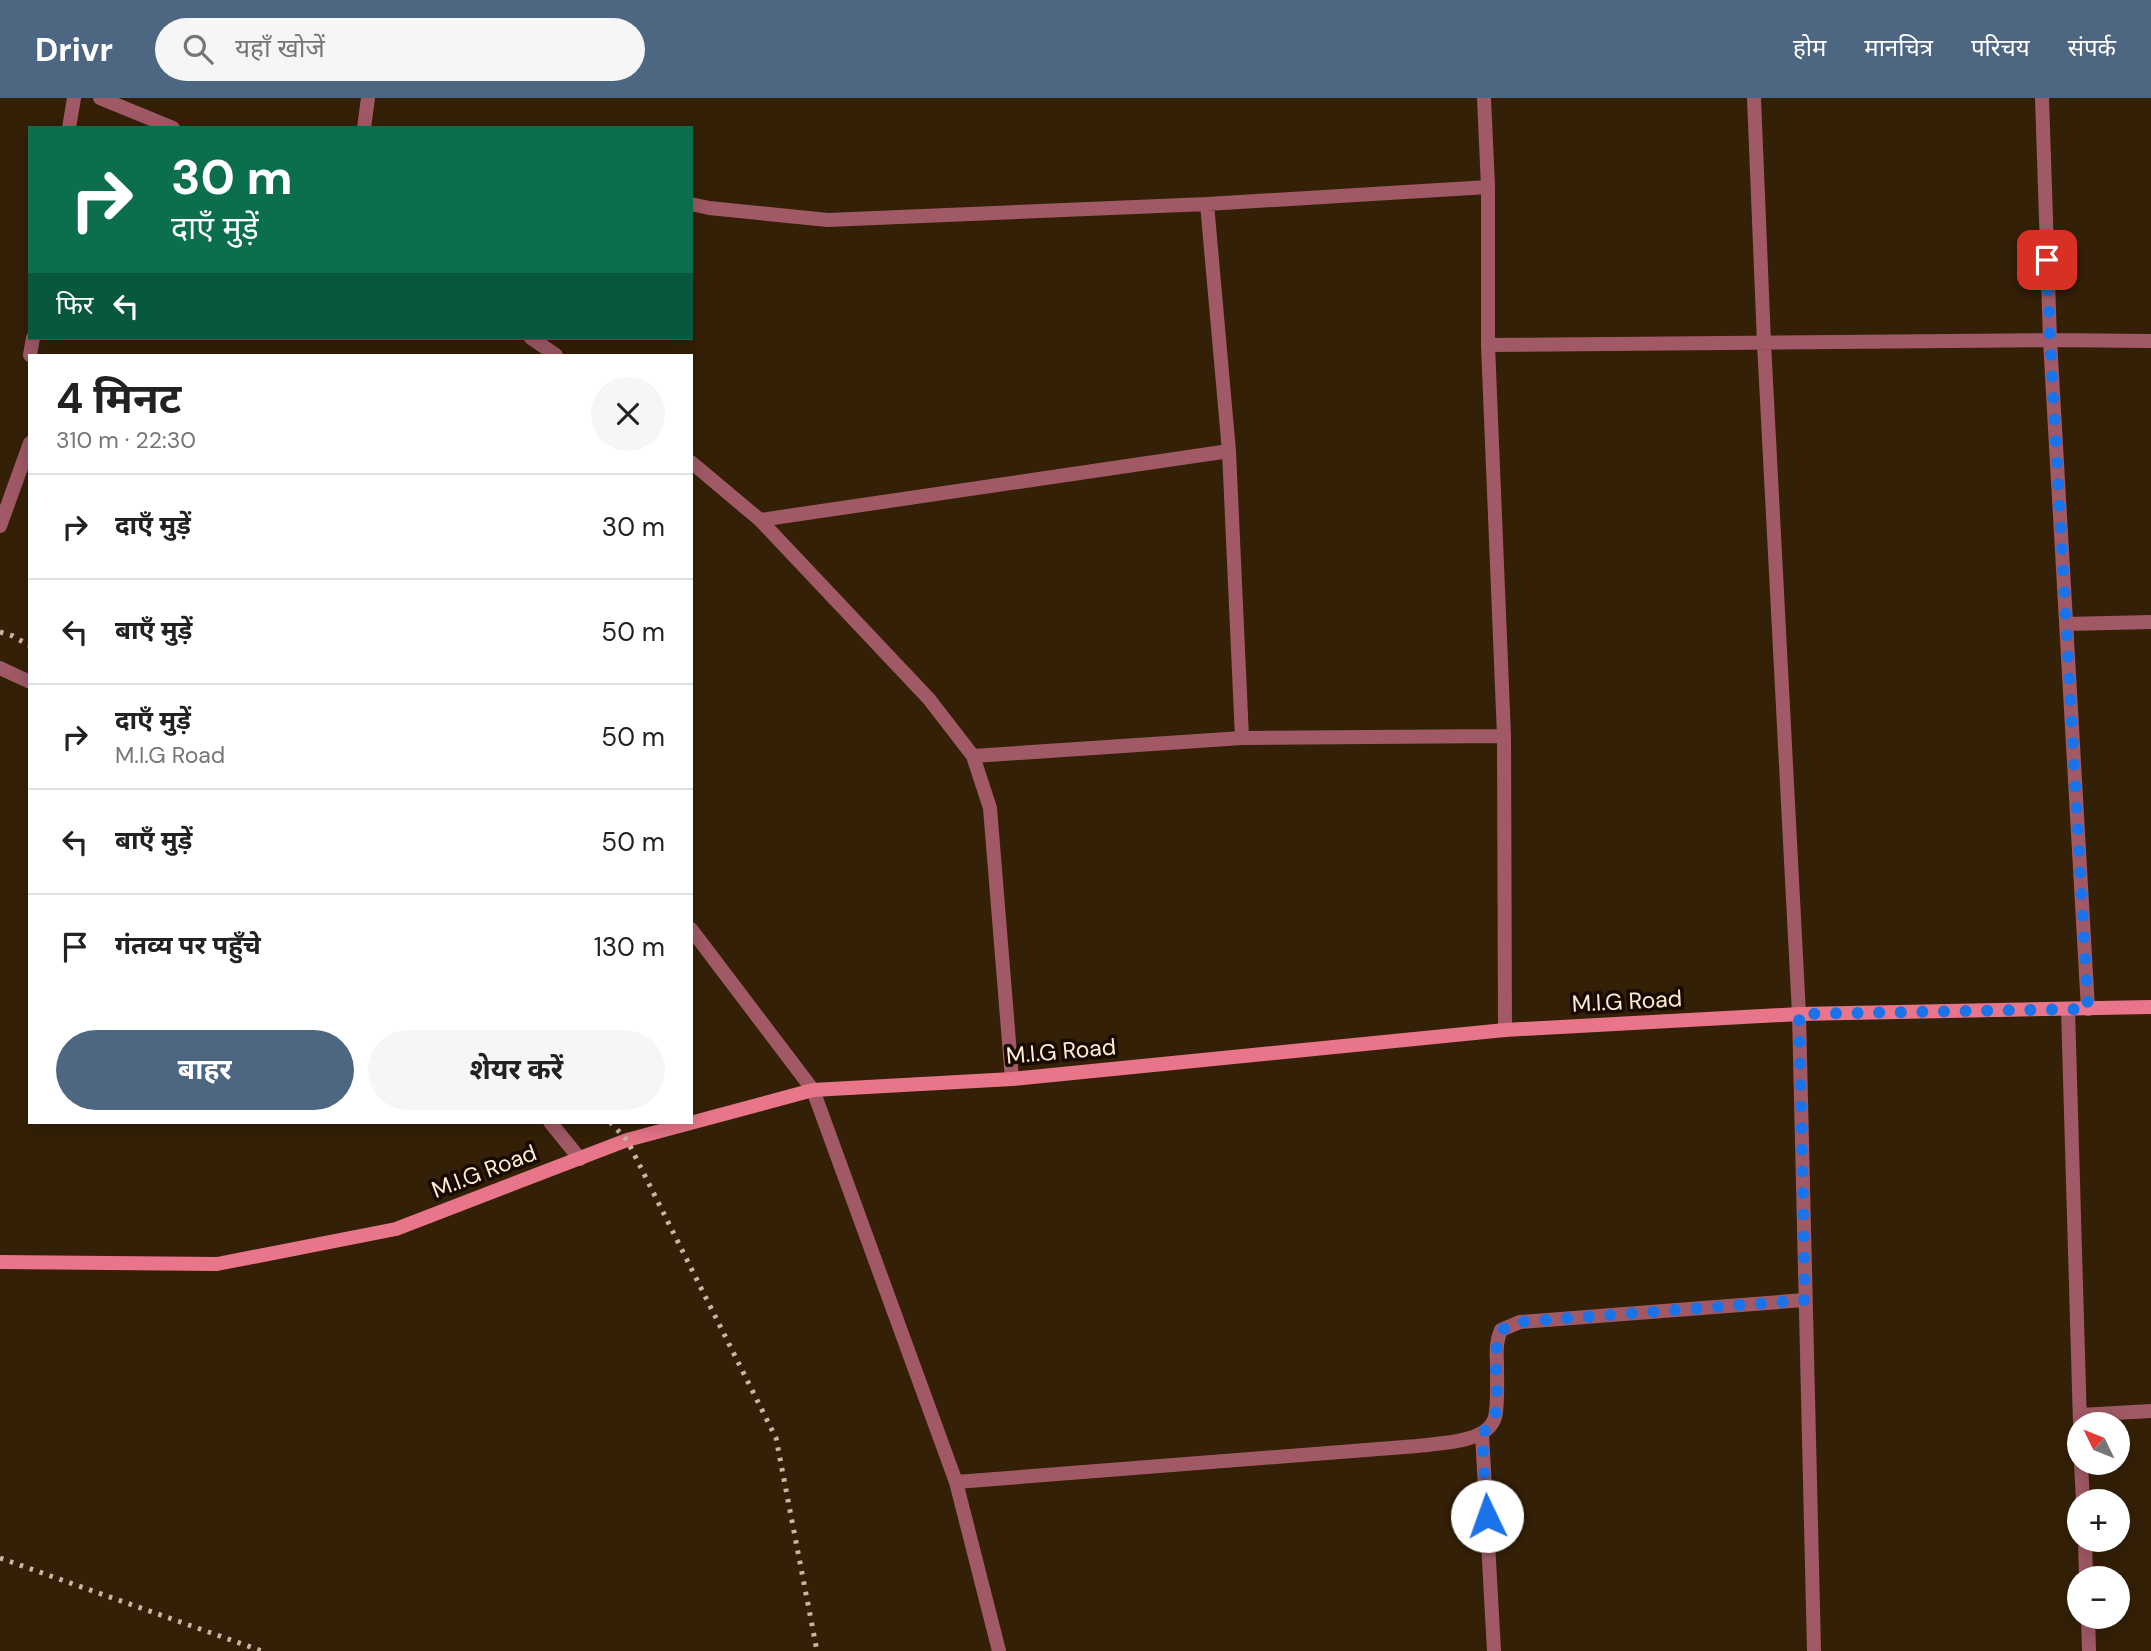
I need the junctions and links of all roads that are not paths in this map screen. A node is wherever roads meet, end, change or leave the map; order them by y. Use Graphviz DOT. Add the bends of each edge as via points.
graph roads {
  1 [pos="74,98"];
  2 [pos="100,98"];
  3 [pos="368,98"];
  4 [pos="1484,98"];
  5 [pos="1754,98"];
  6 [pos="2042,98"];
  7 [pos="69,126"];
  8 [pos="168,126"];
  9 [pos="364,126"];
  10 [pos="1488,187"];
  11 [pos="693,204"];
  12 [pos="1208,204"];
  13 [pos="534,340"];
  14 [pos="2050,340"];
  15 [pos="2151,341"];
  16 [pos="1764,343"];
  17 [pos="1488,345"];
  18 [pos="555,354"];
  19 [pos="28,449"];
  20 [pos="1229,451"];
  21 [pos="693,464"];
  22 [pos="760,520"];
  23 [pos="0,526"];
  24 [pos="2151,622"];
  25 [pos="2066,624"];
  26 [pos="0,668"];
  27 [pos="28,681"];
  28 [pos="1504,736"];
  29 [pos="1242,738"];
  30 [pos="973,756"];
  31 [pos="693,932"];
  32 [pos="2151,1007"];
  33 [pos="2068,1009"];
  34 [pos="2088,1009"];
  35 [pos="1799,1014"];
  36 [pos="1505,1030"];
  37 [pos="1012,1079"];
  38 [pos="813,1090"];
  39 [pos="693,1122"];
  40 [pos="552,1124"];
  41 [pos="687,1124"];
  42 [pos="580,1159"];
  43 [pos="0,1262"];
  44 [pos="1805,1300"];
  45 [pos="2151,1411"];
  46 [pos="2080,1412"];
  47 [pos="2130,1414"];
  48 [pos="1482,1434"];
  49 [pos="956,1482"];
  50 [pos="2088,1629"];
  51 [pos="999,1651"];
  52 [pos="1494,1651"];
  53 [pos="1814,1651"];
  54 [pos="2089,1651"];
  1 -- 7 [label="street"];
  2 -- 8 [label="street"];
  3 -- 9 [label="street"];
  4 -- 10 [label="street"];
  5 -- 16 [label="street"];
  6 -- 14 [label="street"];
  10 -- 12 [label="street"];
  10 -- 17 [label="street"];
  11 -- 12 [label="street" via="828,220"];
  12 -- 20 [label="street"];
  13 -- 18 [label="street"];
  14 -- 15 [label="street"];
  14 -- 16 [label="street"];
  14 -- 25 [label="street"];
  16 -- 17 [label="street"];
  16 -- 35 [label="street"];
  17 -- 28 [label="street"];
  19 -- 23 [label="street"];
  20 -- 22 [label="street"];
  20 -- 29 [label="street"];
  21 -- 22 [label="street"];
  22 -- 30 [label="street" via="929,699"];
  24 -- 25 [label="street"];
  25 -- 34 [label="street"];
  26 -- 27 [label="street"];
  28 -- 29 [label="street"];
  28 -- 36 [label="street"];
  29 -- 30 [label="street"];
  30 -- 37 [label="street" via="990,808"];
  31 -- 38 [label="street"];
  32 -- 34 [label="street, M.I.G Road"];
  33 -- 34 [label="street, M.I.G Road"];
  33 -- 35 [label="street, M.I.G Road"];
  33 -- 46 [label="street"];
  35 -- 36 [label="street, M.I.G Road"];
  35 -- 44 [label="street"];
  36 -- 37 [label="street, M.I.G Road"];
  37 -- 38 [label="street, M.I.G Road"];
  38 -- 39 [label="street, M.I.G Road"];
  38 -- 49 [label="street"];
  40 -- 42 [label="street"];
  41 -- 42 [label="street, M.I.G Road"];
  42 -- 43 [label="street, M.I.G Road" via="396,1229 217,1264"];
  44 -- 48 [label="street" via="1520,1322 1501,1330 1495,1343 1495,1418"];
  44 -- 53 [label="street"];
  45 -- 47 [label="street"];
  48 -- 49 [label="street" via="1417,1446"];
  48 -- 52 [label="street"];
  49 -- 51 [label="street"];
  50 -- 54 [label="street"];
}
